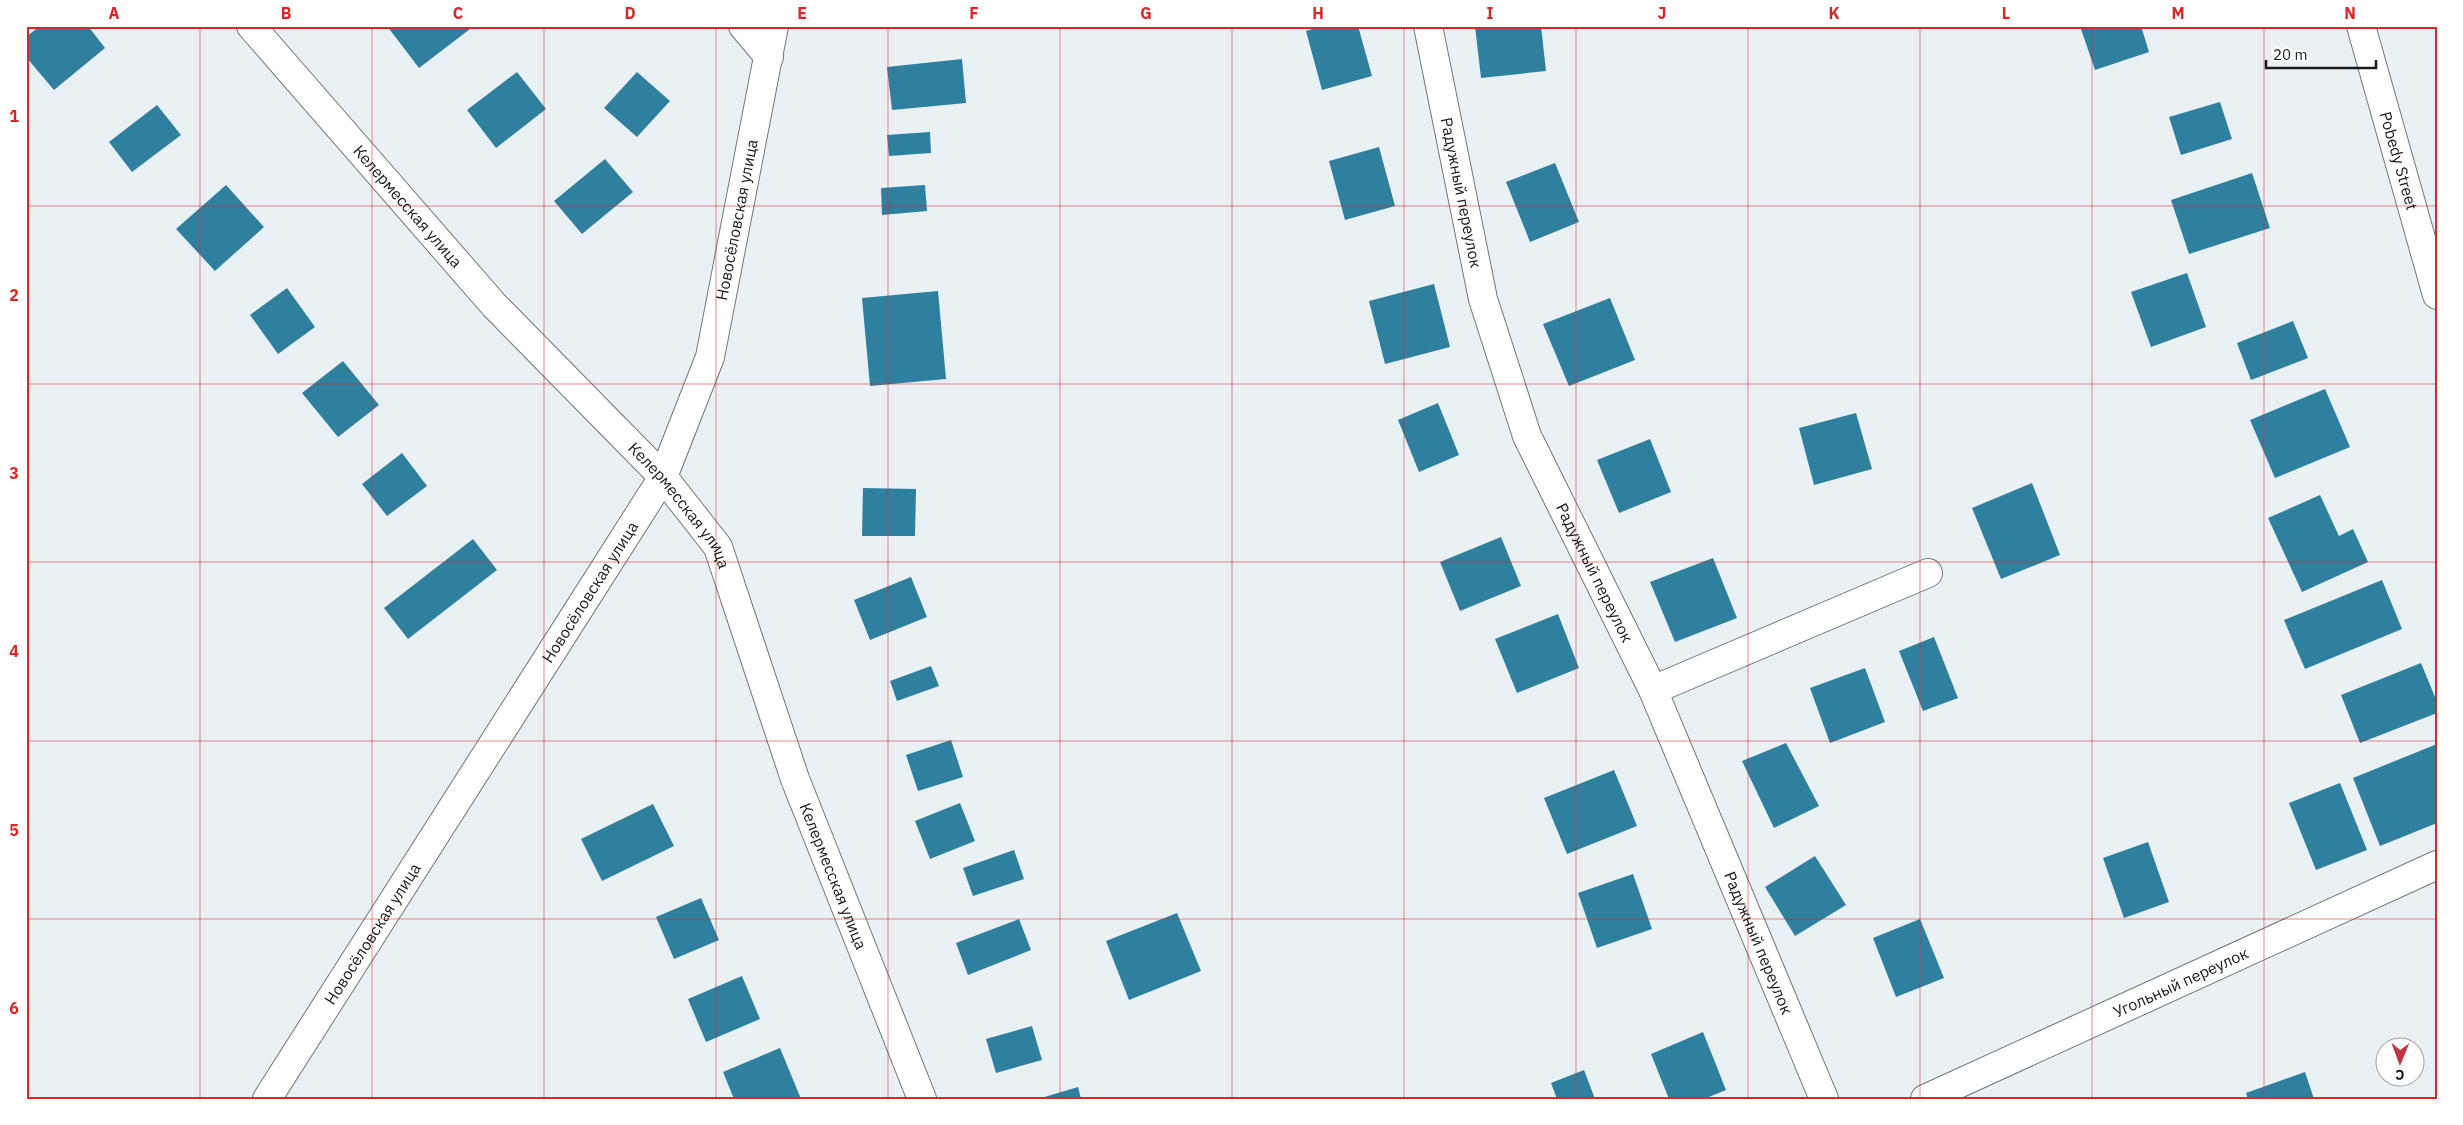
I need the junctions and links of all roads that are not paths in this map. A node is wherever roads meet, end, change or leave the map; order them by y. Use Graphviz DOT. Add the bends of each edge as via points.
graph roads {
  1 [pos="250,26"];
  2 [pos="743,26"];
  3 [pos="774,26"];
  4 [pos="1428,26"];
  5 [pos="2361,26"];
  6 [pos="769,57"];
  7 [pos="2437,295"];
  8 [pos="663,477"];
  9 [pos="1928,573"];
  10 [pos="1653,690"];
  11 [pos="2437,865"];
  12 [pos="267,1099"];
  13 [pos="922,1099"];
  14 [pos="1824,1099"];
  15 [pos="1925,1099"];
  1 -- 8 [label="street, Келермесская улица" via="494,305"];
  2 -- 6 [label="street"];
  3 -- 6 [label="street, Новосёловская улица"];
  4 -- 10 [label="street, Радужный переулок" via="1483,300 1527,436"];
  5 -- 7 [label="street, Pobedy Street"];
  6 -- 8 [label="street, Новосёловская улица" via="710,357"];
  8 -- 12 [label="street, Новосёловская улица"];
  8 -- 13 [label="street, Келермесская улица" via="718,546 794,779"];
  9 -- 10 [label="street"];
  10 -- 14 [label="street, Радужный переулок"];
  11 -- 15 [label="street, Угольный переулок"];
}
